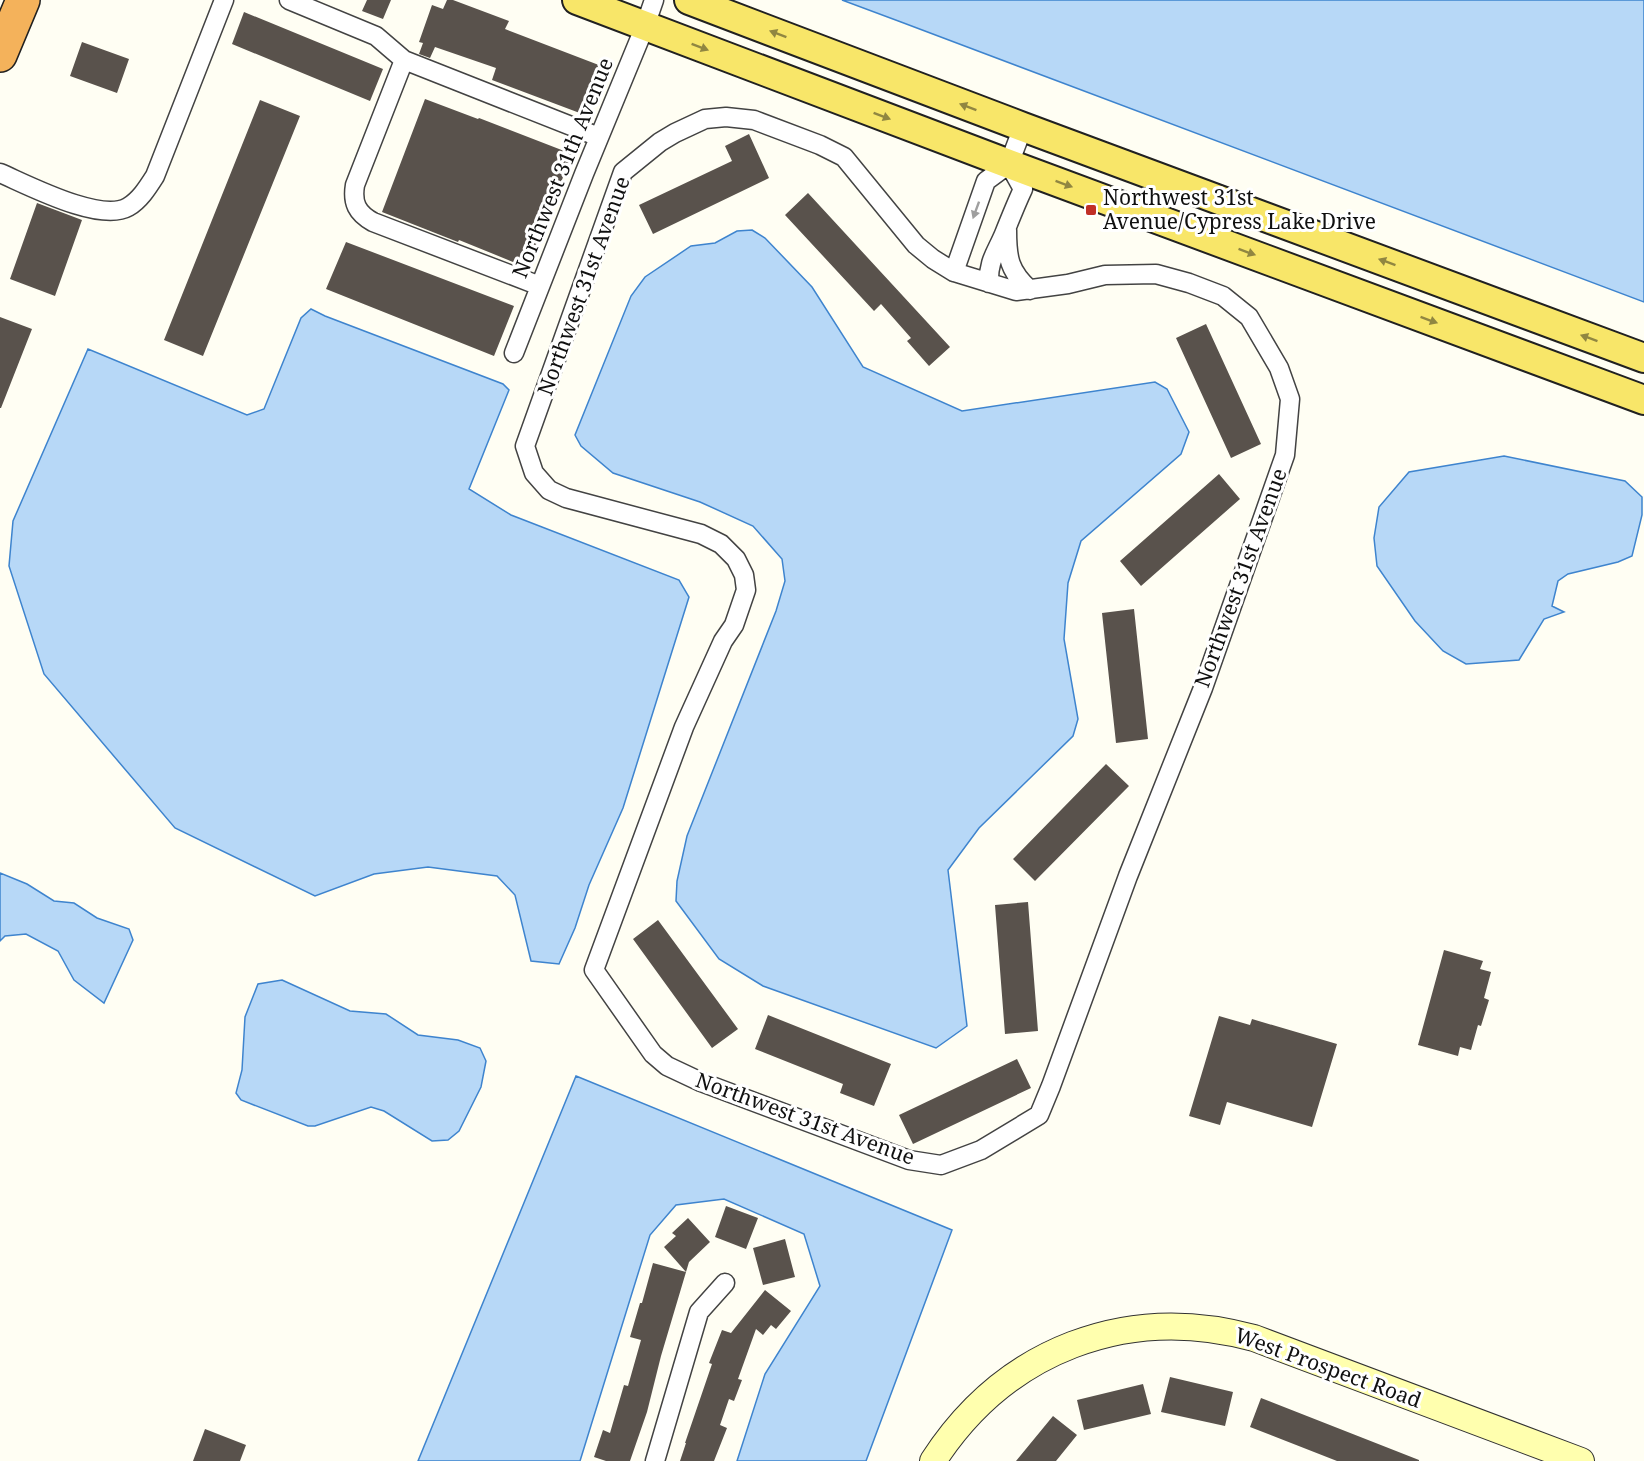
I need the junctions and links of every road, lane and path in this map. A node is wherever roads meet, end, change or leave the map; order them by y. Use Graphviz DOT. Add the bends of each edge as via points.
graph roads {
  1 [pos="23,0"];
  2 [pos="224,0"];
  3 [pos="289,0"];
  4 [pos="577,0"];
  5 [pos="689,0"];
  6 [pos="650,13"];
  7 [pos="0,55"];
  8 [pos="404,60"];
  9 [pos="1023,128"];
  10 [pos="599,137"];
  11 [pos="1009,164"];
  12 [pos="0,172"];
  13 [pos="1007,227"];
  14 [pos="954,272"];
  15 [pos="988,284"];
  16 [pos="540,286"];
  17 [pos="1030,290"];
  18 [pos="514,353"];
  19 [pos="1644,358"];
  20 [pos="1644,400"];
  21 [pos="725,1283"];
  22 [pos="654,1461"];
  23 [pos="933,1461"];
  24 [pos="1581,1461"];
  1 -- 7 [label="highway"];
  2 -- 12 [label="street" via="155,176 129,207 86,208"];
  3 -- 8 [label="street" via="376,36"];
  4 -- 6 [label="main road"];
  9 -- 5 [label="main road, one-way"];
  6 -- 10 [label="street, Northwest 31th Avenue"];
  6 -- 11 [label="main road, one-way"];
  8 -- 10 [label="street"];
  8 -- 16 [label="street" via="356,185 354,196 359,213 373,222"];
  9 -- 11 [label="street"];
  19 -- 9 [label="main road, one-way"];
  10 -- 16 [label="street, Northwest 31th Avenue"];
  11 -- 13 [label="street" via="1023,189"];
  11 -- 14 [label="street, one-way" via="986,181"];
  11 -- 20 [label="main road, one-way"];
  13 -- 15 [label="street" via="988,270"];
  13 -- 17 [label="street" via="1012,268"];
  14 -- 15 [label="street, Northwest 31st Avenue"];
  14 -- 17 [label="street, Northwest 31st Avenue" via="916,245 844,157 754,120 705,119 660,142 623,172 525,446 534,473 549,490 701,534 721,544 736,558 746,590 734,625 684,727 594,970 653,1054 667,1066 909,1160 940,1165 981,1150 1039,1114 1203,688 1285,454 1290,399 1279,368 1249,316 1223,296 1156,274 1105,275"];
  15 -- 17 [label="street, Northwest 31st Avenue"];
  16 -- 18 [label="street, Northwest 31th Avenue"];
  21 -- 22 [label="street" via="699,1311"];
  23 -- 24 [label="main road, West Prospect Road" via="977,1407 1032,1364 1062,1348 1108,1334 1170,1326 1254,1338"];
}
